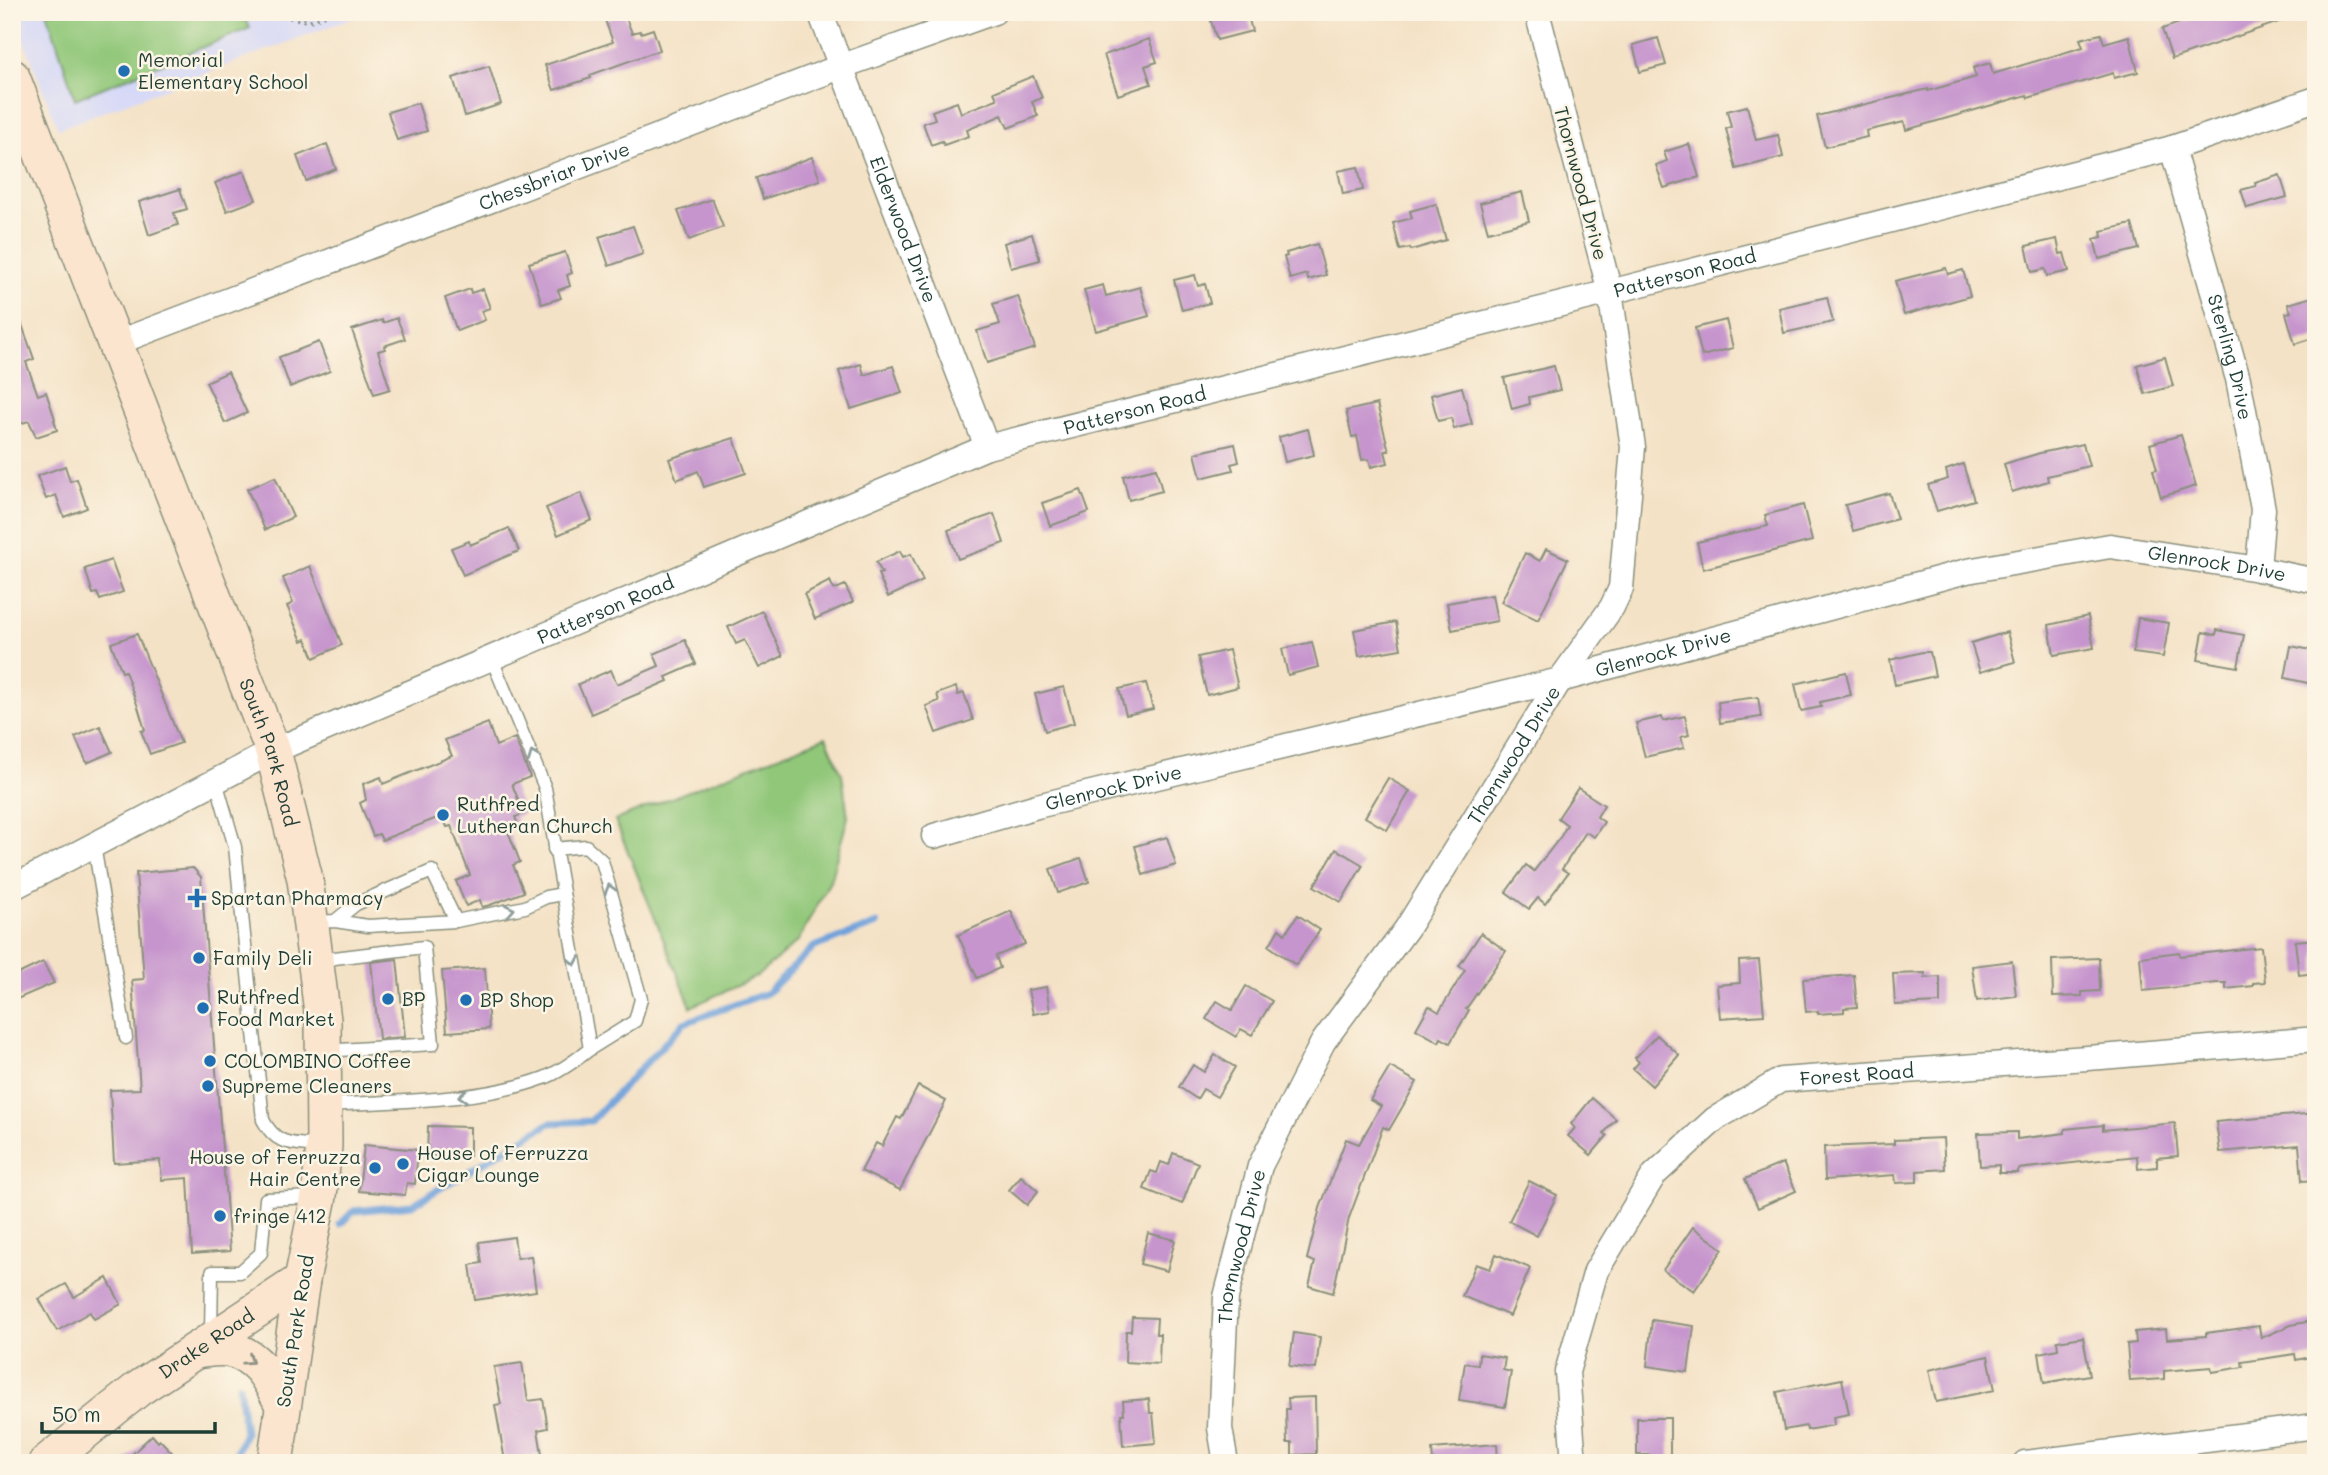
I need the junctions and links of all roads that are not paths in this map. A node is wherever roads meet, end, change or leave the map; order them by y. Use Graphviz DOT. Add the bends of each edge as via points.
graph roads {
  1 [pos="820,12"];
  2 [pos="995,12"];
  3 [pos="1537,12"];
  4 [pos="840,66"];
  5 [pos="12,77"];
  6 [pos="2316,99"];
  7 [pos="2172,148"];
  8 [pos="1610,292"];
  9 [pos="116,343"];
  10 [pos="987,447"];
  11 [pos="2258,569"];
  12 [pos="2316,581"];
  13 [pos="492,659"];
  14 [pos="1560,680"];
  15 [pos="273,751"];
  16 [pos="216,781"];
  17 [pos="934,836"];
  18 [pos="94,845"];
  19 [pos="554,849"];
  20 [pos="12,888"];
  21 [pos="563,894"];
  22 [pos="323,921"];
  23 [pos="456,921"];
  24 [pos="317,960"];
  25 [pos="125,1038"];
  26 [pos="2316,1039"];
  27 [pos="590,1049"];
  28 [pos="323,1051"];
  29 [pos="324,1105"];
  30 [pos="324,1146"];
  31 [pos="318,1196"];
  32 [pos="302,1280"];
  33 [pos="203,1346"];
  34 [pos="283,1405"];
  35 [pos="2316,1426"];
  36 [pos="2039,1462"];
  37 [pos="46,1463"];
  38 [pos="275,1463"];
  39 [pos="1226,1463"];
  40 [pos="1574,1463"];
  1 -- 4 [label="street, Elderwood Drive"];
  2 -- 4 [label="street, Chessbriar Drive"];
  3 -- 8 [label="street, Thornwood Drive"];
  4 -- 9 [label="street, Chessbriar Drive"];
  4 -- 10 [label="street, Elderwood Drive"];
  5 -- 9 [label="main road, South Park Road"];
  6 -- 7 [label="street, Patterson Road"];
  7 -- 8 [label="street, Patterson Road"];
  7 -- 11 [label="street, Sterling Drive" via="2238,379 2263,509"];
  8 -- 10 [label="street, Patterson Road"];
  8 -- 14 [label="street, Thornwood Drive" via="1633,447 1621,588"];
  9 -- 15 [label="main road, South Park Road"];
  10 -- 13 [label="street, Patterson Road"];
  11 -- 12 [label="street, Glenrock Drive"];
  11 -- 14 [label="street, Glenrock Drive" via="2109,546 1967,571"];
  13 -- 15 [label="street, Patterson Road"];
  19 -- 13 [label="lane, one-way" via="545,788"];
  14 -- 17 [label="street, Glenrock Drive" via="1037,806"];
  14 -- 39 [label="street, Thornwood Drive" via="1407,928 1322,1042 1260,1166 1226,1297 1220,1428"];
  15 -- 16 [label="street, Patterson Road"];
  15 -- 22 [label="main road, South Park Road" via="305,879"];
  16 -- 18 [label="street, Patterson Road"];
  16 -- 30 [label="lane" via="235,847 263,1121 281,1142"];
  18 -- 20 [label="street, Patterson Road"];
  18 -- 25 [label="lane"];
  19 -- 21 [label="lane"];
  27 -- 19 [label="lane, one-way" via="635,1021 641,999 601,861 586,846"];
  23 -- 21 [label="lane, one-way"];
  21 -- 27 [label="lane, one-way"];
  22 -- 23 [label="lane" via="368,926"];
  22 -- 23 [label="lane" via="432,871"];
  22 -- 24 [label="main road, South Park Road"];
  24 -- 28 [label="main road, South Park Road"];
  24 -- 28 [label="lane" via="425,947 433,1044"];
  26 -- 40 [label="street, Forest Road" via="1781,1080 1715,1119 1654,1175 1596,1271 1567,1372"];
  27 -- 29 [label="lane, one-way" via="545,1078 477,1095"];
  28 -- 29 [label="main road, South Park Road"];
  29 -- 30 [label="main road, South Park Road"];
  30 -- 31 [label="main road, South Park Road"];
  31 -- 32 [label="main road, South Park Road"];
  31 -- 33 [label="lane" via="266,1199 261,1254 240,1272 212,1272"];
  32 -- 33 [label="main road, Drake Road"];
  32 -- 34 [label="main road, South Park Road"];
  33 -- 34 [label="main road, one-way" via="245,1355 264,1371"];
  33 -- 37 [label="main road, Drake Road" via="138,1389"];
  34 -- 38 [label="main road, South Park Road"];
  35 -- 36 [label="street"];
}
